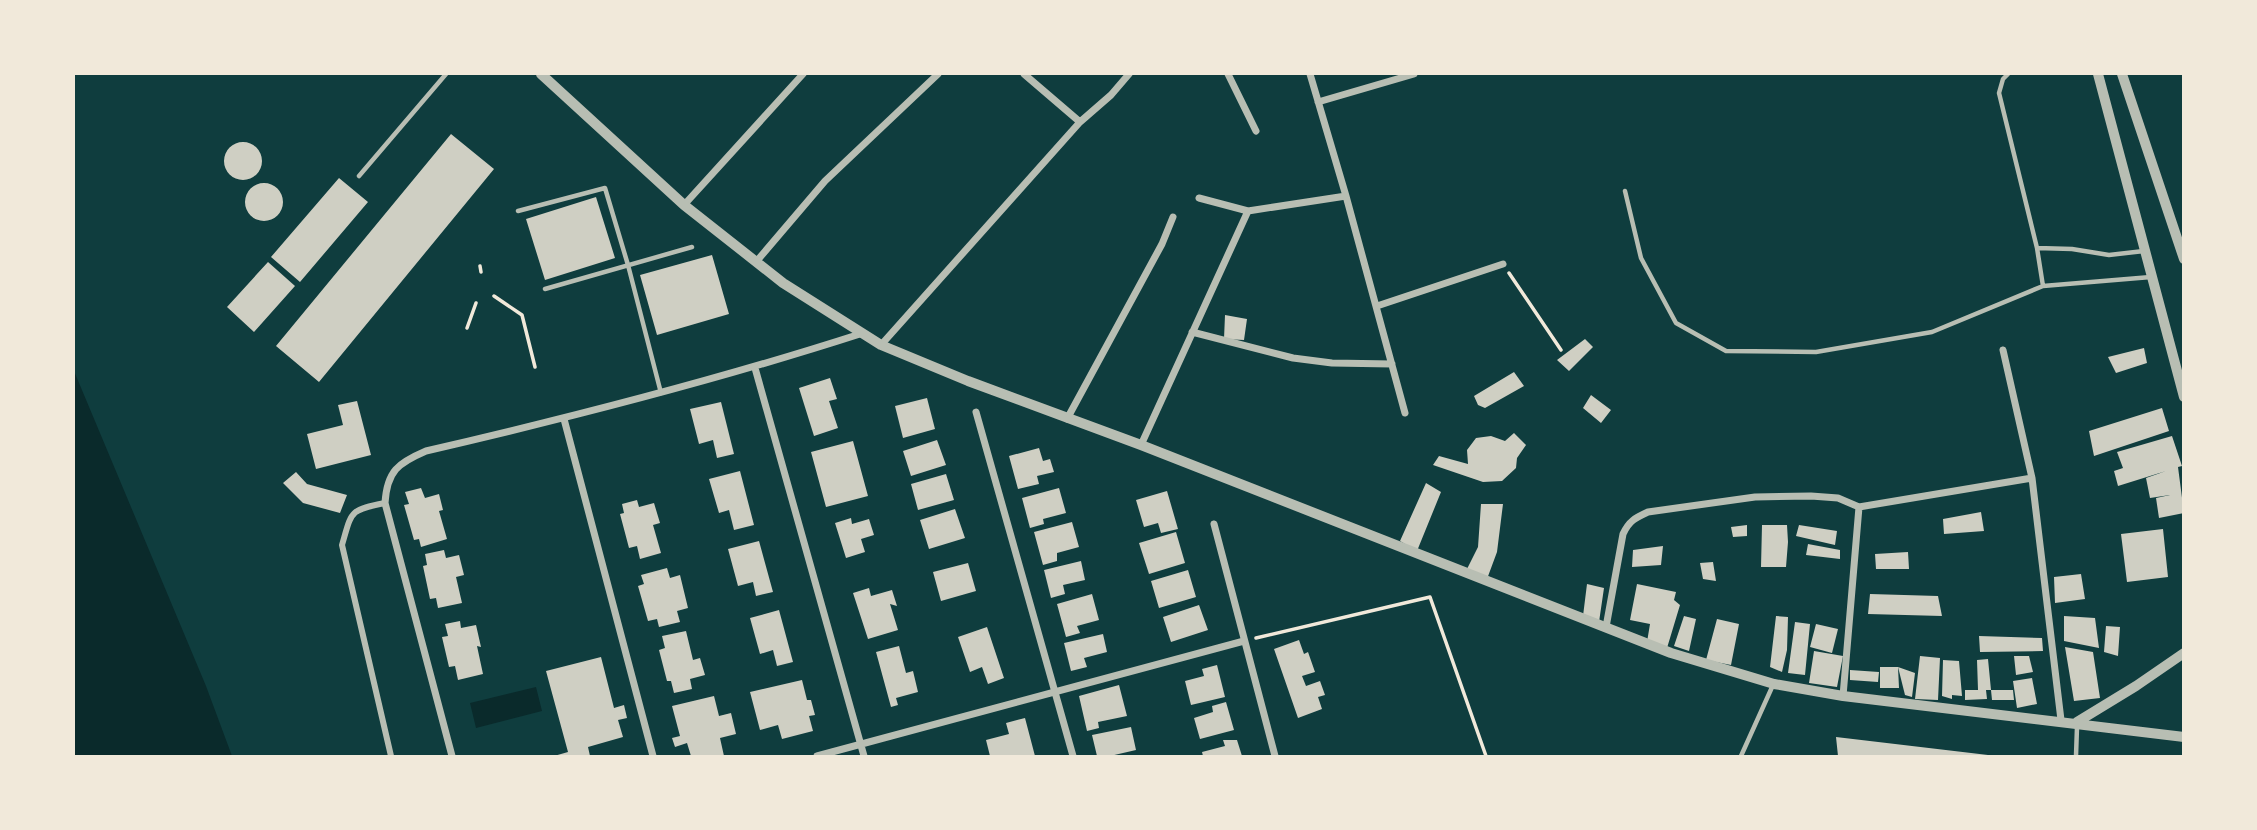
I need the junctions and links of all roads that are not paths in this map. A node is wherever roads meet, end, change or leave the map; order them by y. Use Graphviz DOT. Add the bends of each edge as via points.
graph roads {
  1 [pos="446,74"];
  2 [pos="541,74"];
  3 [pos="803,74"];
  4 [pos="938,74"];
  5 [pos="1024,74"];
  6 [pos="1129,74"];
  7 [pos="1228,74"];
  8 [pos="1310,74"];
  9 [pos="1414,74"];
  10 [pos="2008,74"];
  11 [pos="2098,74"];
  12 [pos="2122,74"];
  13 [pos="1318,102"];
  14 [pos="1080,122"];
  15 [pos="1256,131"];
  16 [pos="359,176"];
  17 [pos="1625,191"];
  18 [pos="1346,196"];
  19 [pos="1199,198"];
  20 [pos="684,205"];
  21 [pos="518,211"];
  22 [pos="1248,211"];
  23 [pos="1173,217"];
  24 [pos="692,247"];
  25 [pos="2037,248"];
  26 [pos="2146,251"];
  27 [pos="2183,259"];
  28 [pos="756,262"];
  29 [pos="1503,264"];
  30 [pos="628,265"];
  31 [pos="2152,276"];
  32 [pos="2043,286"];
  33 [pos="545,289"];
  34 [pos="1377,306"];
  35 [pos="1192,332"];
  36 [pos="860,334"];
  37 [pos="881,345"];
  38 [pos="2003,350"];
  39 [pos="1392,364"];
  40 [pos="755,368"];
  41 [pos="661,393"];
  42 [pos="2183,397"];
  43 [pos="976,412"];
  44 [pos="1405,413"];
  45 [pos="564,419"];
  46 [pos="1067,419"];
  47 [pos="1141,445"];
  48 [pos="2032,478"];
  49 [pos="385,503"];
  50 [pos="1859,507"];
  51 [pos="1214,524"];
  52 [pos="1606,628"];
  53 [pos="1244,641"];
  54 [pos="2183,653"];
  55 [pos="1774,684"];
  56 [pos="1056,692"];
  57 [pos="1843,696"];
  58 [pos="2061,720"];
  59 [pos="2077,722"];
  60 [pos="2183,737"];
  61 [pos="860,745"];
  62 [pos="391,757"];
  63 [pos="452,757"];
  64 [pos="653,757"];
  65 [pos="817,757"];
  66 [pos="864,757"];
  67 [pos="1073,757"];
  68 [pos="1275,757"];
  69 [pos="1741,757"];
  70 [pos="2076,757"];
  1 -- 16 [label="lane"];
  2 -- 20 [label="street"];
  3 -- 20 [label="street"];
  4 -- 28 [label="street" via="825,181"];
  5 -- 14 [label="street"];
  6 -- 14 [label="street"];
  7 -- 15 [label="street"];
  8 -- 13 [label="street"];
  9 -- 13 [label="street"];
  10 -- 25 [label="lane" via="1999,93"];
  11 -- 26 [label="street"];
  12 -- 27 [label="street"];
  13 -- 18 [label="street"];
  14 -- 37 [label="street"];
  17 -- 32 [label="lane" via="1642,257 1676,323 1726,351 1816,352 1932,332"];
  18 -- 22 [label="street"];
  18 -- 34 [label="street"];
  19 -- 22 [label="street"];
  20 -- 28 [label="street"];
  21 -- 30 [label="lane" via="606,188"];
  22 -- 35 [label="street"];
  23 -- 46 [label="street"];
  24 -- 30 [label="lane"];
  25 -- 26 [label="lane" via="2109,255"];
  25 -- 32 [label="lane"];
  26 -- 31 [label="street"];
  28 -- 36 [label="street"];
  29 -- 34 [label="street"];
  30 -- 33 [label="lane"];
  30 -- 41 [label="lane"];
  31 -- 32 [label="lane"];
  31 -- 42 [label="street"];
  34 -- 39 [label="street"];
  35 -- 39 [label="street" via="1293,358"];
  35 -- 47 [label="street"];
  36 -- 37 [label="street"];
  36 -- 40 [label="street"];
  37 -- 46 [label="street"];
  38 -- 48 [label="street"];
  39 -- 44 [label="street"];
  40 -- 41 [label="street"];
  40 -- 61 [label="street"];
  41 -- 45 [label="street"];
  43 -- 56 [label="street"];
  45 -- 49 [label="street" via="426,451 397,466 386,487"];
  45 -- 64 [label="street"];
  46 -- 47 [label="street"];
  47 -- 52 [label="street"];
  48 -- 50 [label="street"];
  48 -- 58 [label="street"];
  49 -- 62 [label="street" via="359,508 351,516 342,545"];
  49 -- 63 [label="street"];
  50 -- 52 [label="street" via="1838,498 1755,497 1633,518 1623,534"];
  50 -- 57 [label="street"];
  51 -- 53 [label="street"];
  52 -- 55 [label="street"];
  53 -- 56 [label="street"];
  53 -- 68 [label="street"];
  54 -- 59 [label="street"];
  55 -- 57 [label="street"];
  55 -- 69 [label="lane"];
  56 -- 61 [label="street"];
  56 -- 67 [label="street"];
  57 -- 58 [label="street"];
  58 -- 59 [label="street"];
  59 -- 60 [label="street"];
  59 -- 70 [label="lane"];
  61 -- 65 [label="street"];
  61 -- 66 [label="street"];
}
